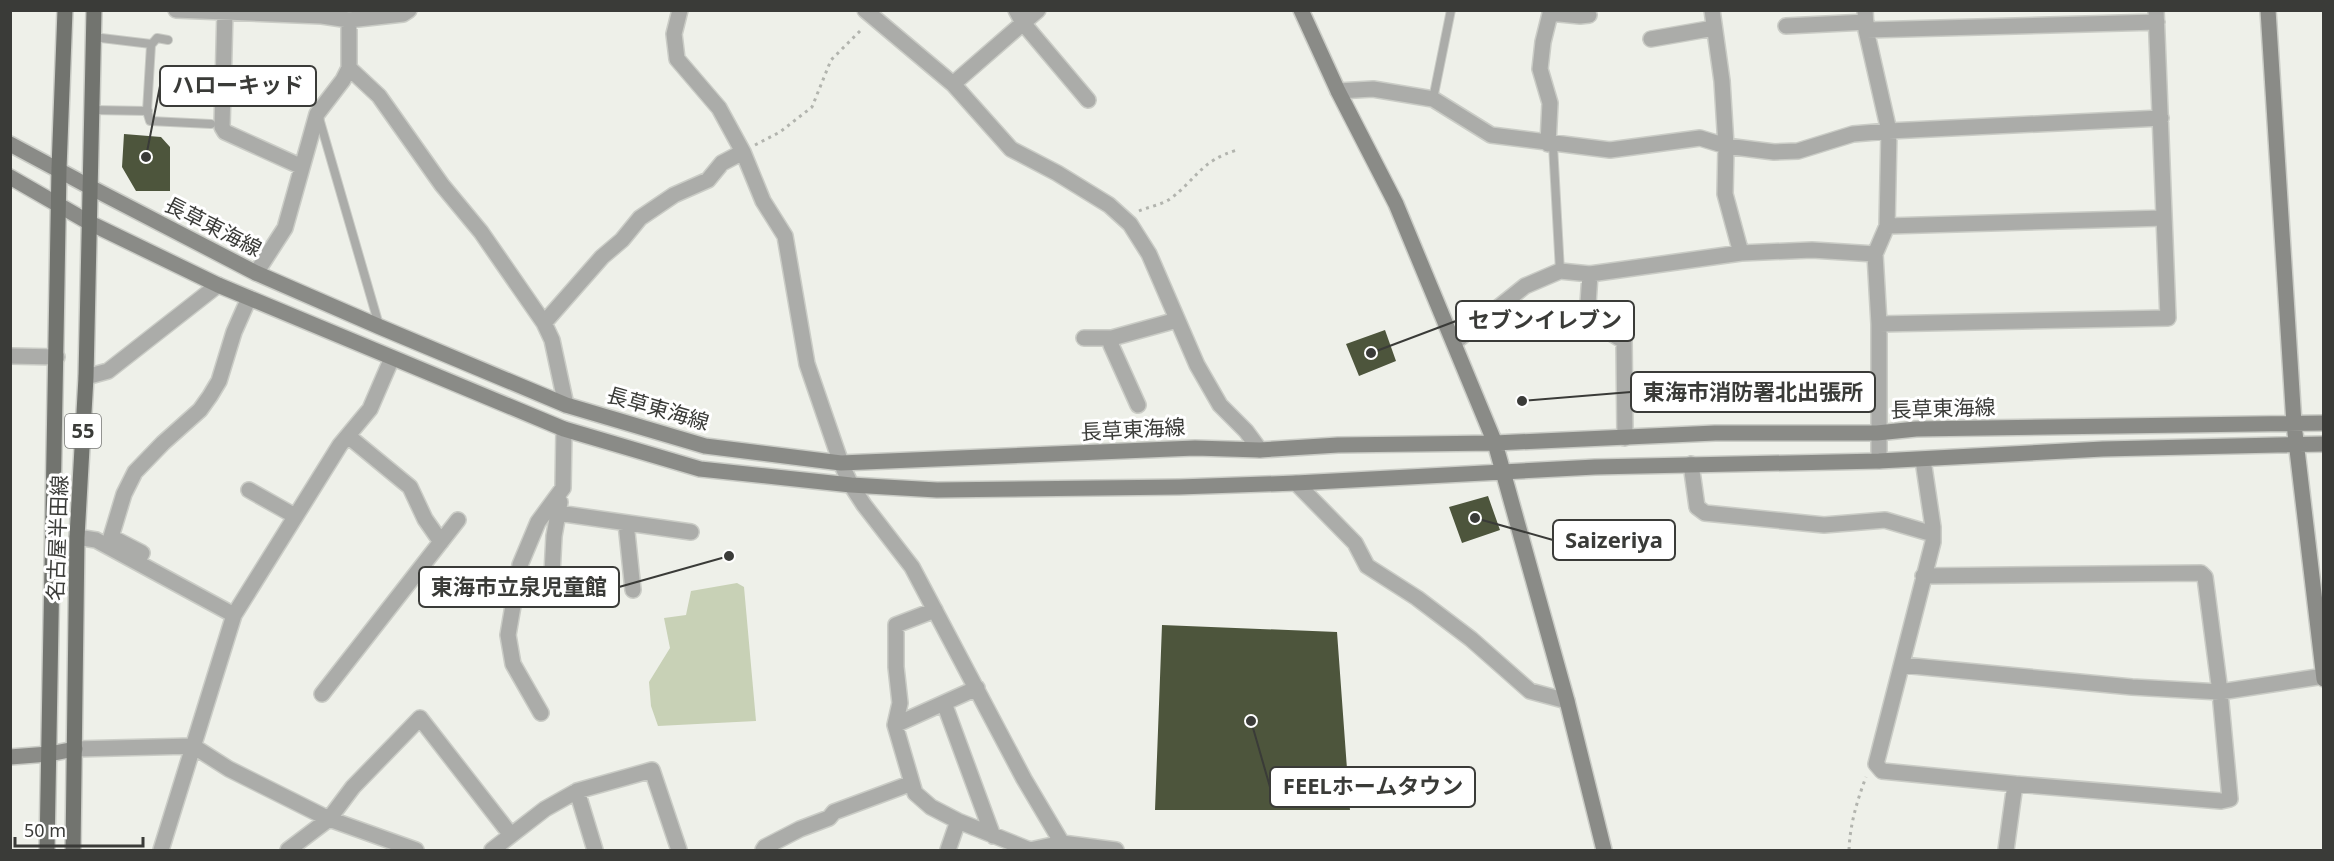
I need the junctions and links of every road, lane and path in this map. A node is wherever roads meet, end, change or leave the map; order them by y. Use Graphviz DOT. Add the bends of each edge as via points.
graph roads {
  1 [pos="64,10"];
  2 [pos="94,10"];
  3 [pos="176,10"];
  4 [pos="410,10"];
  5 [pos="680,10"];
  6 [pos="1038,10"];
  7 [pos="1301,10"];
  8 [pos="1451,10"];
  9 [pos="1712,10"];
  10 [pos="2268,10"];
  11 [pos="225,12"];
  12 [pos="1551,12"];
  13 [pos="322,13"];
  14 [pos="869,14"];
  15 [pos="1589,15"];
  16 [pos="2157,16"];
  17 [pos="1020,17"];
  18 [pos="2064,18"];
  19 [pos="349,20"];
  20 [pos="1866,21"];
  21 [pos="1786,26"];
  22 [pos="1714,28"];
  23 [pos="93,37"];
  24 [pos="1651,39"];
  25 [pos="168,40"];
  26 [pos="151,44"];
  27 [pos="349,68"];
  28 [pos="953,84"];
  29 [pos="1338,91"];
  30 [pos="1433,99"];
  31 [pos="1088,100"];
  32 [pos="92,110"];
  33 [pos="147,111"];
  34 [pos="317,114"];
  35 [pos="2161,118"];
  36 [pos="212,124"];
  37 [pos="1889,131"];
  38 [pos="10,144"];
  39 [pos="1550,144"];
  40 [pos="1726,146"];
  41 [pos="1237,150"];
  42 [pos="743,152"];
  43 [pos="302,167"];
  44 [pos="59,169"];
  45 [pos="10,177"];
  46 [pos="90,188"];
  47 [pos="59,203"];
  48 [pos="1136,212"];
  49 [pos="2164,218"];
  50 [pos="90,223"];
  51 [pos="1887,226"];
  52 [pos="1741,253"];
  53 [pos="1875,254"];
  54 [pos="1560,271"];
  55 [pos="256,273"];
  56 [pos="1590,274"];
  57 [pos="218,285"];
  58 [pos="249,298"];
  59 [pos="1177,320"];
  60 [pos="544,323"];
  61 [pos="1879,324"];
  62 [pos="380,327"];
  63 [pos="1084,338"];
  64 [pos="1112,338"];
  65 [pos="1455,342"];
  66 [pos="10,356"];
  67 [pos="57,357"];
  68 [pos="392,358"];
  69 [pos="86,377"];
  70 [pos="566,405"];
  71 [pos="1138,405"];
  72 [pos="2324,423"];
  73 [pos="2294,424"];
  74 [pos="564,429"];
  75 [pos="1877,433"];
  76 [pos="348,436"];
  77 [pos="1625,438"];
  78 [pos="1495,443"];
  79 [pos="2324,444"];
  80 [pos="2297,445"];
  81 [pos="1260,450"];
  82 [pos="1923,460"];
  83 [pos="1878,461"];
  84 [pos="841,463"];
  85 [pos="1691,464"];
  86 [pos="1503,471"];
  87 [pos="1296,483"];
  88 [pos="851,485"];
  89 [pos="563,488"];
  90 [pos="249,490"];
  91 [pos="558,513"];
  92 [pos="295,516"];
  93 [pos="458,520"];
  94 [pos="627,523"];
  95 [pos="691,532"];
  96 [pos="1934,534"];
  97 [pos="77,537"];
  98 [pos="441,542"];
  99 [pos="137,562"];
  100 [pos="1923,576"];
  101 [pos="633,590"];
  102 [pos="551,593"];
  103 [pos="935,610"];
  104 [pos="234,615"];
  105 [pos="1902,665"];
  106 [pos="2323,677"];
  107 [pos="977,688"];
  108 [pos="2220,692"];
  109 [pos="322,694"];
  110 [pos="1567,701"];
  111 [pos="944,703"];
  112 [pos="542,713"];
  113 [pos="895,725"];
  114 [pos="193,746"];
  115 [pos="75,749"];
  116 [pos="50,754"];
  117 [pos="10,757"];
  118 [pos="1876,764"];
  119 [pos="912,783"];
  120 [pos="2015,784"];
  121 [pos="577,791"];
  122 [pos="329,819"];
  123 [pos="958,821"];
  124 [pos="511,835"];
  125 [pos="993,836"];
  126 [pos="1062,843"];
  127 [pos="47,850"];
  128 [pos="73,850"];
  129 [pos="161,850"];
  130 [pos="288,850"];
  131 [pos="416,850"];
  132 [pos="492,850"];
  133 [pos="595,850"];
  134 [pos="679,850"];
  135 [pos="763,850"];
  136 [pos="948,850"];
  137 [pos="1030,850"];
  138 [pos="1116,850"];
  139 [pos="1604,850"];
  140 [pos="1849,850"];
  141 [pos="2006,850"];
  1 -- 44 [label="main road, 名古屋半田線 / 55"];
  2 -- 46 [label="main road, 名古屋半田線 / 55"];
  3 -- 11 [label="street"];
  4 -- 19 [label="street"];
  5 -- 42 [label="street" via="674,34 677,59 719,108"];
  6 -- 17 [label="street"];
  7 -- 29 [label="main road"];
  8 -- 30 [label="lane"];
  9 -- 22 [label="street"];
  10 -- 73 [label="main road"];
  11 -- 13 [label="street"];
  11 -- 43 [label="street" via="222,127 225,132"];
  12 -- 15 [label="street"];
  12 -- 39 [label="street" via="1540,69 1550,103"];
  13 -- 19 [label="street"];
  14 -- 28 [label="street"];
  14 -- 42 [label="path" via="831,60 812,107 780,132"];
  16 -- 18 [label="street"];
  16 -- 35 [label="street"];
  17 -- 28 [label="street"];
  17 -- 31 [label="street"];
  18 -- 20 [label="street"];
  19 -- 27 [label="street"];
  20 -- 21 [label="street"];
  20 -- 37 [label="street"];
  22 -- 24 [label="street"];
  22 -- 40 [label="street"];
  23 -- 26 [label="lane"];
  25 -- 33 [label="lane" via="157,38 151,45"];
  27 -- 34 [label="street"];
  27 -- 60 [label="street" via="379,96"];
  28 -- 59 [label="street" via="1011,149 1109,205 1130,224 1149,254"];
  29 -- 30 [label="street" via="1373,89"];
  29 -- 65 [label="main road" via="1396,204"];
  30 -- 39 [label="street" via="1491,135"];
  32 -- 33 [label="lane"];
  33 -- 36 [label="lane" via="150,121"];
  34 -- 43 [label="street"];
  34 -- 62 [label="lane"];
  35 -- 37 [label="street"];
  35 -- 49 [label="street"];
  37 -- 40 [label="street" via="1853,135 1798,151"];
  37 -- 51 [label="street"];
  38 -- 44 [label="main road, 長草東海線"];
  39 -- 40 [label="street" via="1610,150 1700,138"];
  39 -- 54 [label="lane"];
  40 -- 52 [label="street" via="1725,194"];
  41 -- 48 [label="path" via="1201,168 1168,201"];
  42 -- 60 [label="street" via="722,163 708,180 674,195 640,218"];
  42 -- 84 [label="street" via="763,201 785,236 807,364"];
  43 -- 55 [label="street" via="285,228"];
  44 -- 46 [label="main road, 長草東海線"];
  44 -- 47 [label="main road, 名古屋半田線 / 55"];
  45 -- 47 [label="main road"];
  46 -- 50 [label="main road, 名古屋半田線 / 55"];
  46 -- 55 [label="main road, 長草東海線"];
  47 -- 50 [label="main road"];
  47 -- 67 [label="main road, 名古屋半田線 / 55"];
  49 -- 51 [label="street"];
  49 -- 61 [label="street" via="2168,318"];
  50 -- 57 [label="main road"];
  50 -- 69 [label="main road, 名古屋半田線 / 55"];
  51 -- 53 [label="street"];
  52 -- 53 [label="street" via="1812,250"];
  52 -- 56 [label="street"];
  53 -- 61 [label="street"];
  54 -- 56 [label="street"];
  54 -- 65 [label="street" via="1525,286"];
  55 -- 62 [label="main road, 長草東海線"];
  56 -- 77 [label="street" via="1587,319 1624,341"];
  57 -- 58 [label="main road"];
  57 -- 69 [label="street" via="108,371"];
  58 -- 68 [label="main road"];
  58 -- 99 [label="street" via="210,396 135,472 124,494 111,537 142,553"];
  59 -- 64 [label="street"];
  59 -- 81 [label="street" via="1220,405"];
  60 -- 70 [label="street" via="552,340"];
  61 -- 75 [label="street"];
  62 -- 70 [label="main road, 長草東海線"];
  63 -- 64 [label="street"];
  64 -- 71 [label="street" via="1111,345"];
  65 -- 78 [label="main road"];
  66 -- 67 [label="street"];
  67 -- 116 [label="main road, 名古屋半田線 / 55"];
  68 -- 74 [label="main road"];
  68 -- 76 [label="street" via="370,409"];
  69 -- 97 [label="main road, 名古屋半田線 / 55"];
  70 -- 84 [label="main road, 長草東海線" via="705,446"];
  72 -- 73 [label="main road, 長草東海線"];
  73 -- 75 [label="main road, 長草東海線" via="1916,429"];
  73 -- 80 [label="main road"];
  74 -- 88 [label="main road" via="700,469"];
  74 -- 89 [label="street"];
  75 -- 77 [label="main road, 長草東海線" via="1715,433"];
  75 -- 83 [label="street"];
  76 -- 92 [label="street"];
  76 -- 98 [label="street" via="410,487"];
  77 -- 78 [label="main road, 長草東海線"];
  78 -- 81 [label="main road, 長草東海線"];
  78 -- 86 [label="main road"];
  79 -- 80 [label="main road"];
  80 -- 82 [label="main road" via="2103,449"];
  80 -- 106 [label="main road"];
  81 -- 84 [label="main road, 長草東海線" via="1195,448"];
  82 -- 83 [label="main road"];
  82 -- 96 [label="street"];
  83 -- 85 [label="main road"];
  84 -- 88 [label="street"];
  85 -- 86 [label="main road"];
  85 -- 96 [label="street" via="1696,507 1705,513 1824,525 1886,520"];
  86 -- 87 [label="main road"];
  86 -- 110 [label="main road"];
  87 -- 88 [label="main road" via="938,490"];
  87 -- 110 [label="street" via="1355,543 1367,566 1471,639 1530,691"];
  88 -- 103 [label="street" via="912,567"];
  89 -- 91 [label="street"];
  89 -- 112 [label="street" via="538,522 520,565 508,635 513,664"];
  90 -- 92 [label="street"];
  91 -- 94 [label="street"];
  91 -- 102 [label="street"];
  92 -- 104 [label="street"];
  93 -- 98 [label="street"];
  94 -- 95 [label="street"];
  94 -- 101 [label="street"];
  96 -- 100 [label="street"];
  97 -- 99 [label="street" via="96,540"];
  97 -- 115 [label="main road, 名古屋半田線 / 55"];
  98 -- 109 [label="street"];
  99 -- 104 [label="street"];
  100 -- 105 [label="street"];
  100 -- 108 [label="street" via="2201,573 2205,577"];
  103 -- 107 [label="street"];
  103 -- 113 [label="street" via="896,625 900,703"];
  104 -- 114 [label="street"];
  105 -- 108 [label="street"];
  105 -- 118 [label="street"];
  106 -- 108 [label="street"];
  107 -- 111 [label="street"];
  107 -- 126 [label="street"];
  108 -- 120 [label="street" via="2230,799"];
  110 -- 139 [label="main road"];
  111 -- 113 [label="street"];
  111 -- 125 [label="street"];
  113 -- 119 [label="street"];
  114 -- 115 [label="street"];
  114 -- 122 [label="street" via="247,779"];
  114 -- 129 [label="street"];
  115 -- 116 [label="main road"];
  115 -- 128 [label="main road, 名古屋半田線 / 55"];
  116 -- 117 [label="main road"];
  116 -- 127 [label="main road, 名古屋半田線 / 55"];
  118 -- 120 [label="street" via="1882,771"];
  118 -- 140 [label="path" via="1868,771 1856,803"];
  119 -- 123 [label="street" via="915,792 931,807"];
  119 -- 135 [label="street" via="834,812"];
  120 -- 141 [label="street"];
  121 -- 124 [label="street"];
  121 -- 133 [label="street"];
  121 -- 134 [label="street" via="652,770"];
  122 -- 124 [label="street" via="353,787 420,718"];
  122 -- 130 [label="street"];
  122 -- 131 [label="street"];
  123 -- 125 [label="street"];
  123 -- 136 [label="street"];
  124 -- 132 [label="street"];
  125 -- 137 [label="street"];
  126 -- 137 [label="street"];
  126 -- 138 [label="street"];
}
